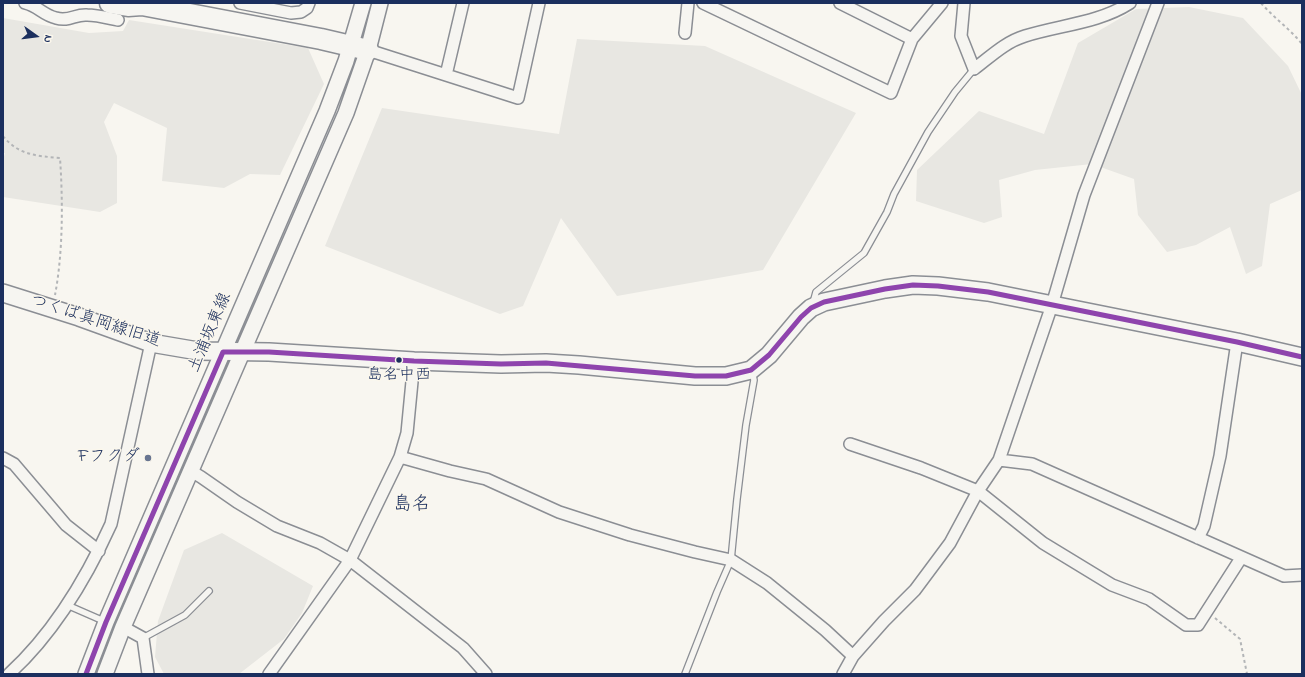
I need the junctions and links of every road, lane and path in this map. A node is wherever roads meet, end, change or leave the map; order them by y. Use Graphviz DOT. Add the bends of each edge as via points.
graph roads {
  1 [pos="25,3"];
  2 [pos="240,3"];
  3 [pos="309,3"];
  4 [pos="363,3"];
  5 [pos="380,3"];
  6 [pos="463,3"];
  7 [pos="539,3"];
  8 [pos="688,3"];
  9 [pos="703,3"];
  10 [pos="840,3"];
  11 [pos="942,3"];
  12 [pos="964,3"];
  13 [pos="1130,3"];
  14 [pos="1158,3"];
  15 [pos="1261,3"];
  16 [pos="141,4"];
  17 [pos="114,11"];
  18 [pos="685,33"];
  19 [pos="912,39"];
  20 [pos="1302,44"];
  21 [pos="359,47"];
  22 [pos="974,69"];
  23 [pos="446,75"];
  24 [pos="3,136"];
  25 [pos="3,293"];
  26 [pos="1052,305"];
  27 [pos="52,308"];
  28 [pos="811,308"];
  29 [pos="1237,342"];
  30 [pos="151,343"];
  31 [pos="223,352"];
  32 [pos="243,352"];
  33 [pos="1302,357"];
  34 [pos="414,361"];
  35 [pos="751,370"];
  36 [pos="850,444"];
  37 [pos="400,457"];
  38 [pos="3,458"];
  39 [pos="1000,460"];
  40 [pos="191,471"];
  41 [pos="978,491"];
  42 [pos="1198,538"];
  43 [pos="99,551"];
  44 [pos="1241,558"];
  45 [pos="350,560"];
  46 [pos="731,560"];
  47 [pos="1302,576"];
  48 [pos="209,591"];
  49 [pos="67,606"];
  50 [pos="1208,612"];
  51 [pos="106,622"];
  52 [pos="124,627"];
  53 [pos="143,638"];
  54 [pos="853,656"];
  55 [pos="9,674"];
  56 [pos="86,674"];
  57 [pos="105,674"];
  58 [pos="148,674"];
  59 [pos="269,674"];
  60 [pos="486,674"];
  61 [pos="685,674"];
  62 [pos="843,674"];
  63 [pos="1247,674"];
  1 -- 17 [label="street" via="33,5 46,15 67,20"];
  2 -- 3 [label="street" via="291,13 301,12"];
  4 -- 21 [label="main road, 土浦坂東線"];
  5 -- 21 [label="main road, 土浦坂東線"];
  6 -- 23 [label="street"];
  7 -- 23 [label="street" via="518,98"];
  8 -- 18 [label="street"];
  9 -- 19 [label="street" via="891,94"];
  10 -- 19 [label="street"];
  11 -- 19 [label="street"];
  12 -- 22 [label="street" via="961,36"];
  13 -- 22 [label="street" via="1119,10 1024,36 1002,47"];
  14 -- 26 [label="street" via="1084,195"];
  15 -- 20 [label="path"];
  16 -- 17 [label="highway"];
  16 -- 21 [label="highway"];
  21 -- 23 [label="street"];
  21 -- 31 [label="main road, 土浦坂東線" via="346,61 328,111"];
  21 -- 32 [label="main road, 土浦坂東線" via="346,113"];
  22 -- 28 [label="lane" via="954,92 928,132 864,252 816,292"];
  24 -- 27 [label="path" via="17,149 29,155 60,158 62,194 59,264"];
  25 -- 27 [label="main road, つくば真岡線旧道"];
  26 -- 28 [label="main road, つくば真岡線旧道" via="988,292 913,285 824,302"];
  26 -- 29 [label="main road, つくば真岡線旧道"];
  26 -- 39 [label="street"];
  27 -- 30 [label="main road, つくば真岡線旧道"];
  28 -- 35 [label="main road, つくば真岡線旧道"];
  29 -- 33 [label="main road, つくば真岡線旧道"];
  29 -- 42 [label="street" via="1220,456 1204,526"];
  30 -- 31 [label="main road, つくば真岡線旧道"];
  30 -- 43 [label="street" via="111,524"];
  31 -- 32 [label="main road, つくば真岡線旧道"];
  31 -- 51 [label="main road, 土浦坂東線"];
  32 -- 34 [label="main road, つくば真岡線旧道"];
  32 -- 40 [label="main road, 土浦坂東線"];
  34 -- 35 [label="main road, つくば真岡線旧道" via="552,363 695,376 726,376"];
  34 -- 37 [label="street" via="407,433"];
  35 -- 46 [label="lane" via="754,380 745,433"];
  36 -- 41 [label="street"];
  37 -- 45 [label="street"];
  37 -- 46 [label="street" via="486,479 559,512 630,535"];
  38 -- 43 [label="street" via="14,464 66,526"];
  39 -- 41 [label="street"];
  39 -- 42 [label="street" via="1032,464"];
  40 -- 45 [label="street" via="276,526 320,543"];
  40 -- 52 [label="main road, 土浦坂東線"];
  41 -- 50 [label="street" via="1043,543 1112,585 1149,599 1186,625 1198,625"];
  41 -- 54 [label="street" via="950,543 915,590"];
  42 -- 44 [label="street"];
  43 -- 49 [label="street"];
  44 -- 47 [label="street" via="1284,576"];
  44 -- 50 [label="street"];
  45 -- 59 [label="street"];
  45 -- 60 [label="street" via="464,648"];
  46 -- 54 [label="street" via="767,583"];
  46 -- 61 [label="lane"];
  48 -- 53 [label="lane" via="185,615"];
  49 -- 51 [label="lane"];
  49 -- 55 [label="street" via="24,660"];
  50 -- 63 [label="path" via="1240,639"];
  51 -- 56 [label="main road, 土浦坂東線"];
  52 -- 53 [label="street"];
  52 -- 57 [label="main road, 土浦坂東線"];
  53 -- 58 [label="street"];
  54 -- 62 [label="street"];
}
